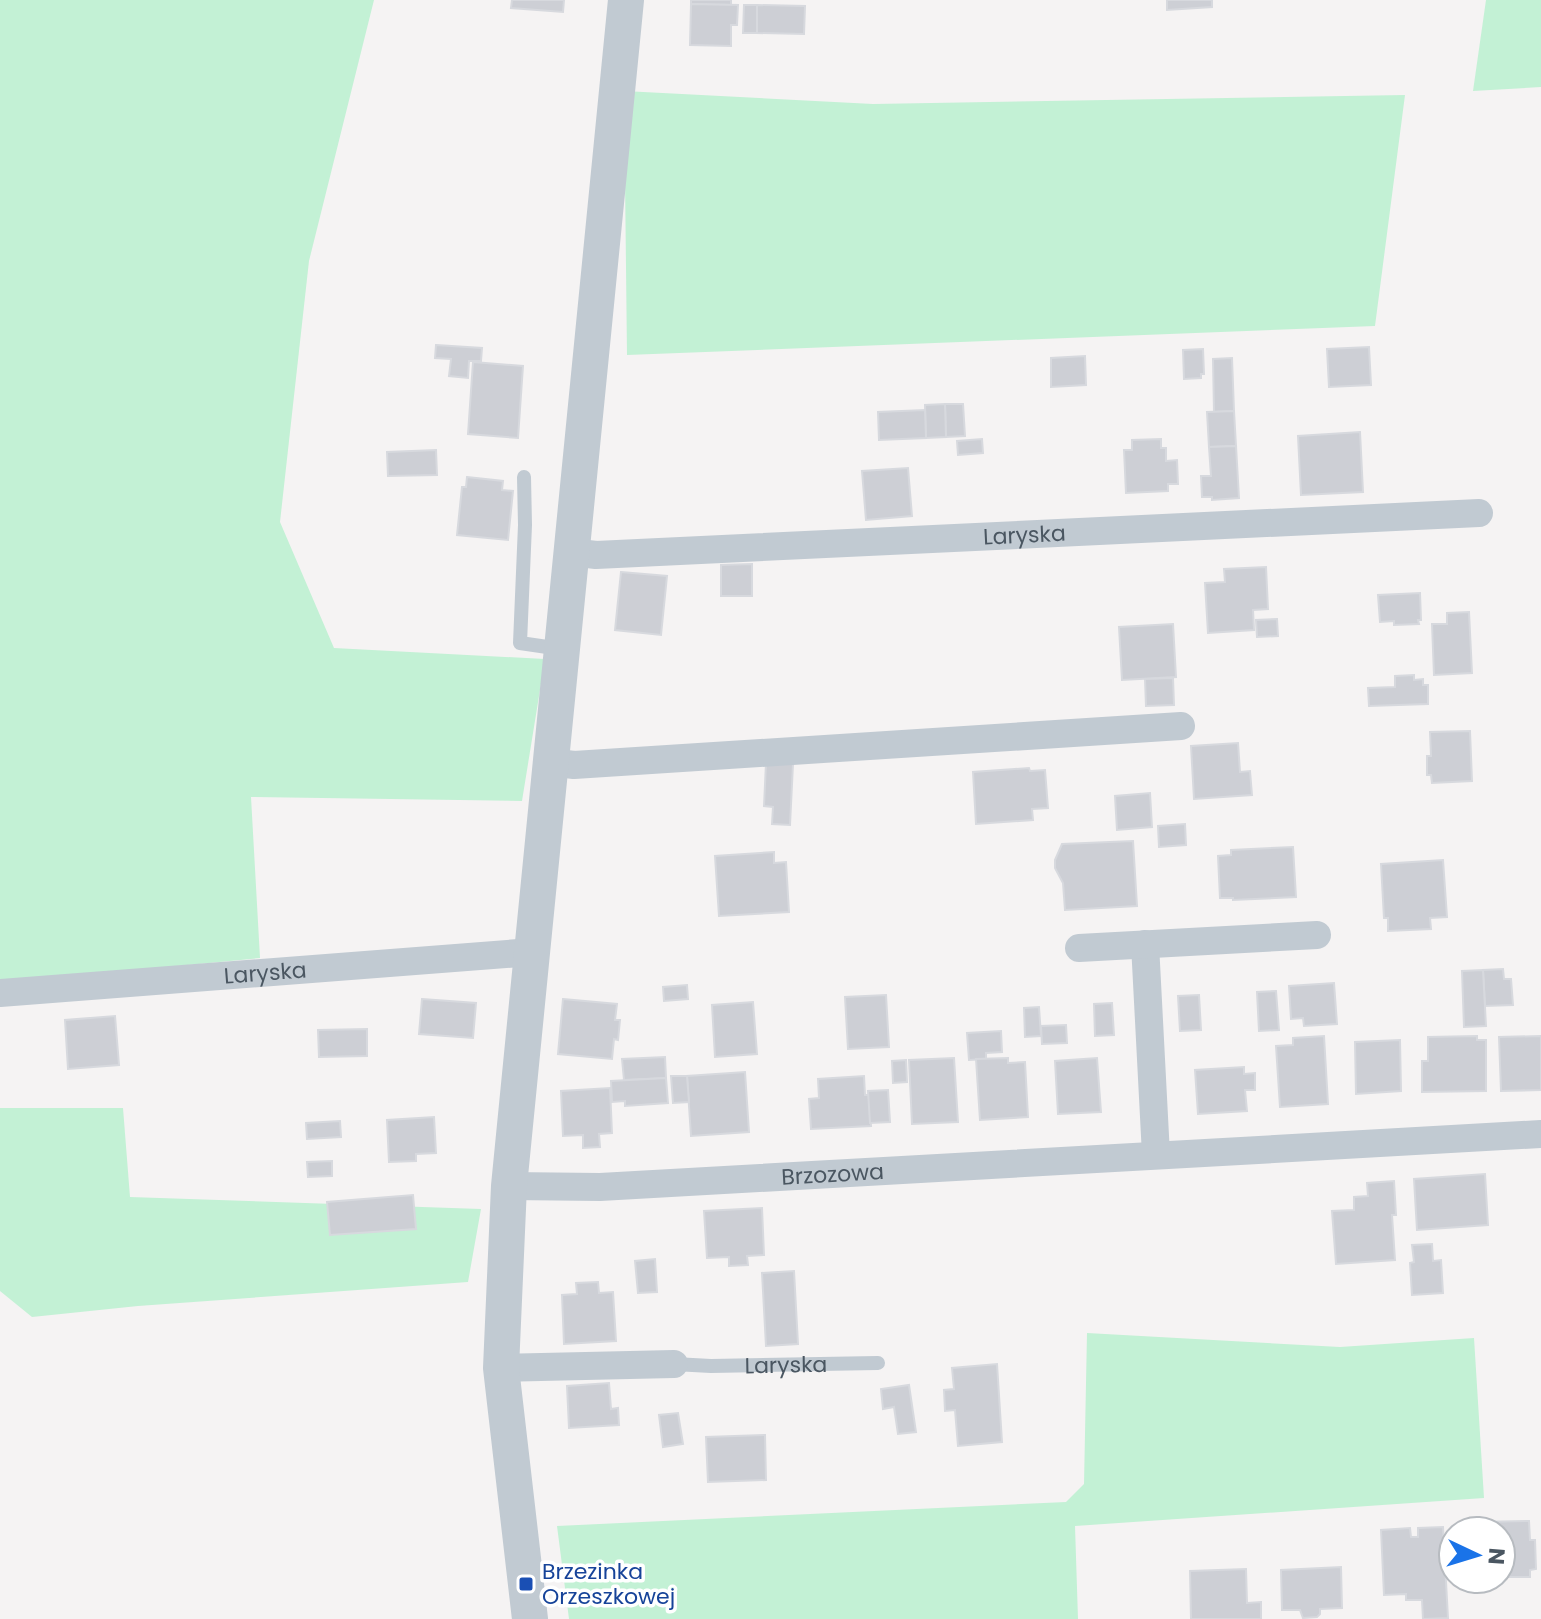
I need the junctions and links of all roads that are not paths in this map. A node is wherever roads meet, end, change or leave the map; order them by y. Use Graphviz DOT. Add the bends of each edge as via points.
graph roads {
  1 [pos="626,0"];
  2 [pos="524,477"];
  3 [pos="1479,513"];
  4 [pos="571,552"];
  5 [pos="561,649"];
  6 [pos="1181,726"];
  7 [pos="550,762"];
  8 [pos="1317,935"];
  9 [pos="1145,944"];
  10 [pos="1079,948"];
  11 [pos="532,952"];
  12 [pos="0,993"];
  13 [pos="1541,1134"];
  14 [pos="1156,1155"];
  15 [pos="509,1186"];
  16 [pos="878,1363"];
  17 [pos="674,1364"];
  18 [pos="501,1368"];
  19 [pos="530,1619"];
  1 -- 4 [label="street"];
  2 -- 5 [label="lane" via="520,643"];
  3 -- 4 [label="street, Laryska" via="596,555"];
  4 -- 5 [label="street"];
  5 -- 7 [label="street"];
  6 -- 7 [label="street" via="574,765"];
  7 -- 11 [label="street"];
  8 -- 9 [label="street"];
  9 -- 10 [label="street"];
  9 -- 14 [label="street"];
  11 -- 12 [label="street, Laryska"];
  11 -- 15 [label="street"];
  13 -- 14 [label="street, Brzozowa"];
  14 -- 15 [label="street, Brzozowa" via="600,1187"];
  15 -- 18 [label="street"];
  16 -- 17 [label="lane, Laryska"];
  17 -- 18 [label="street, Laryska"];
  18 -- 19 [label="street"];
}
